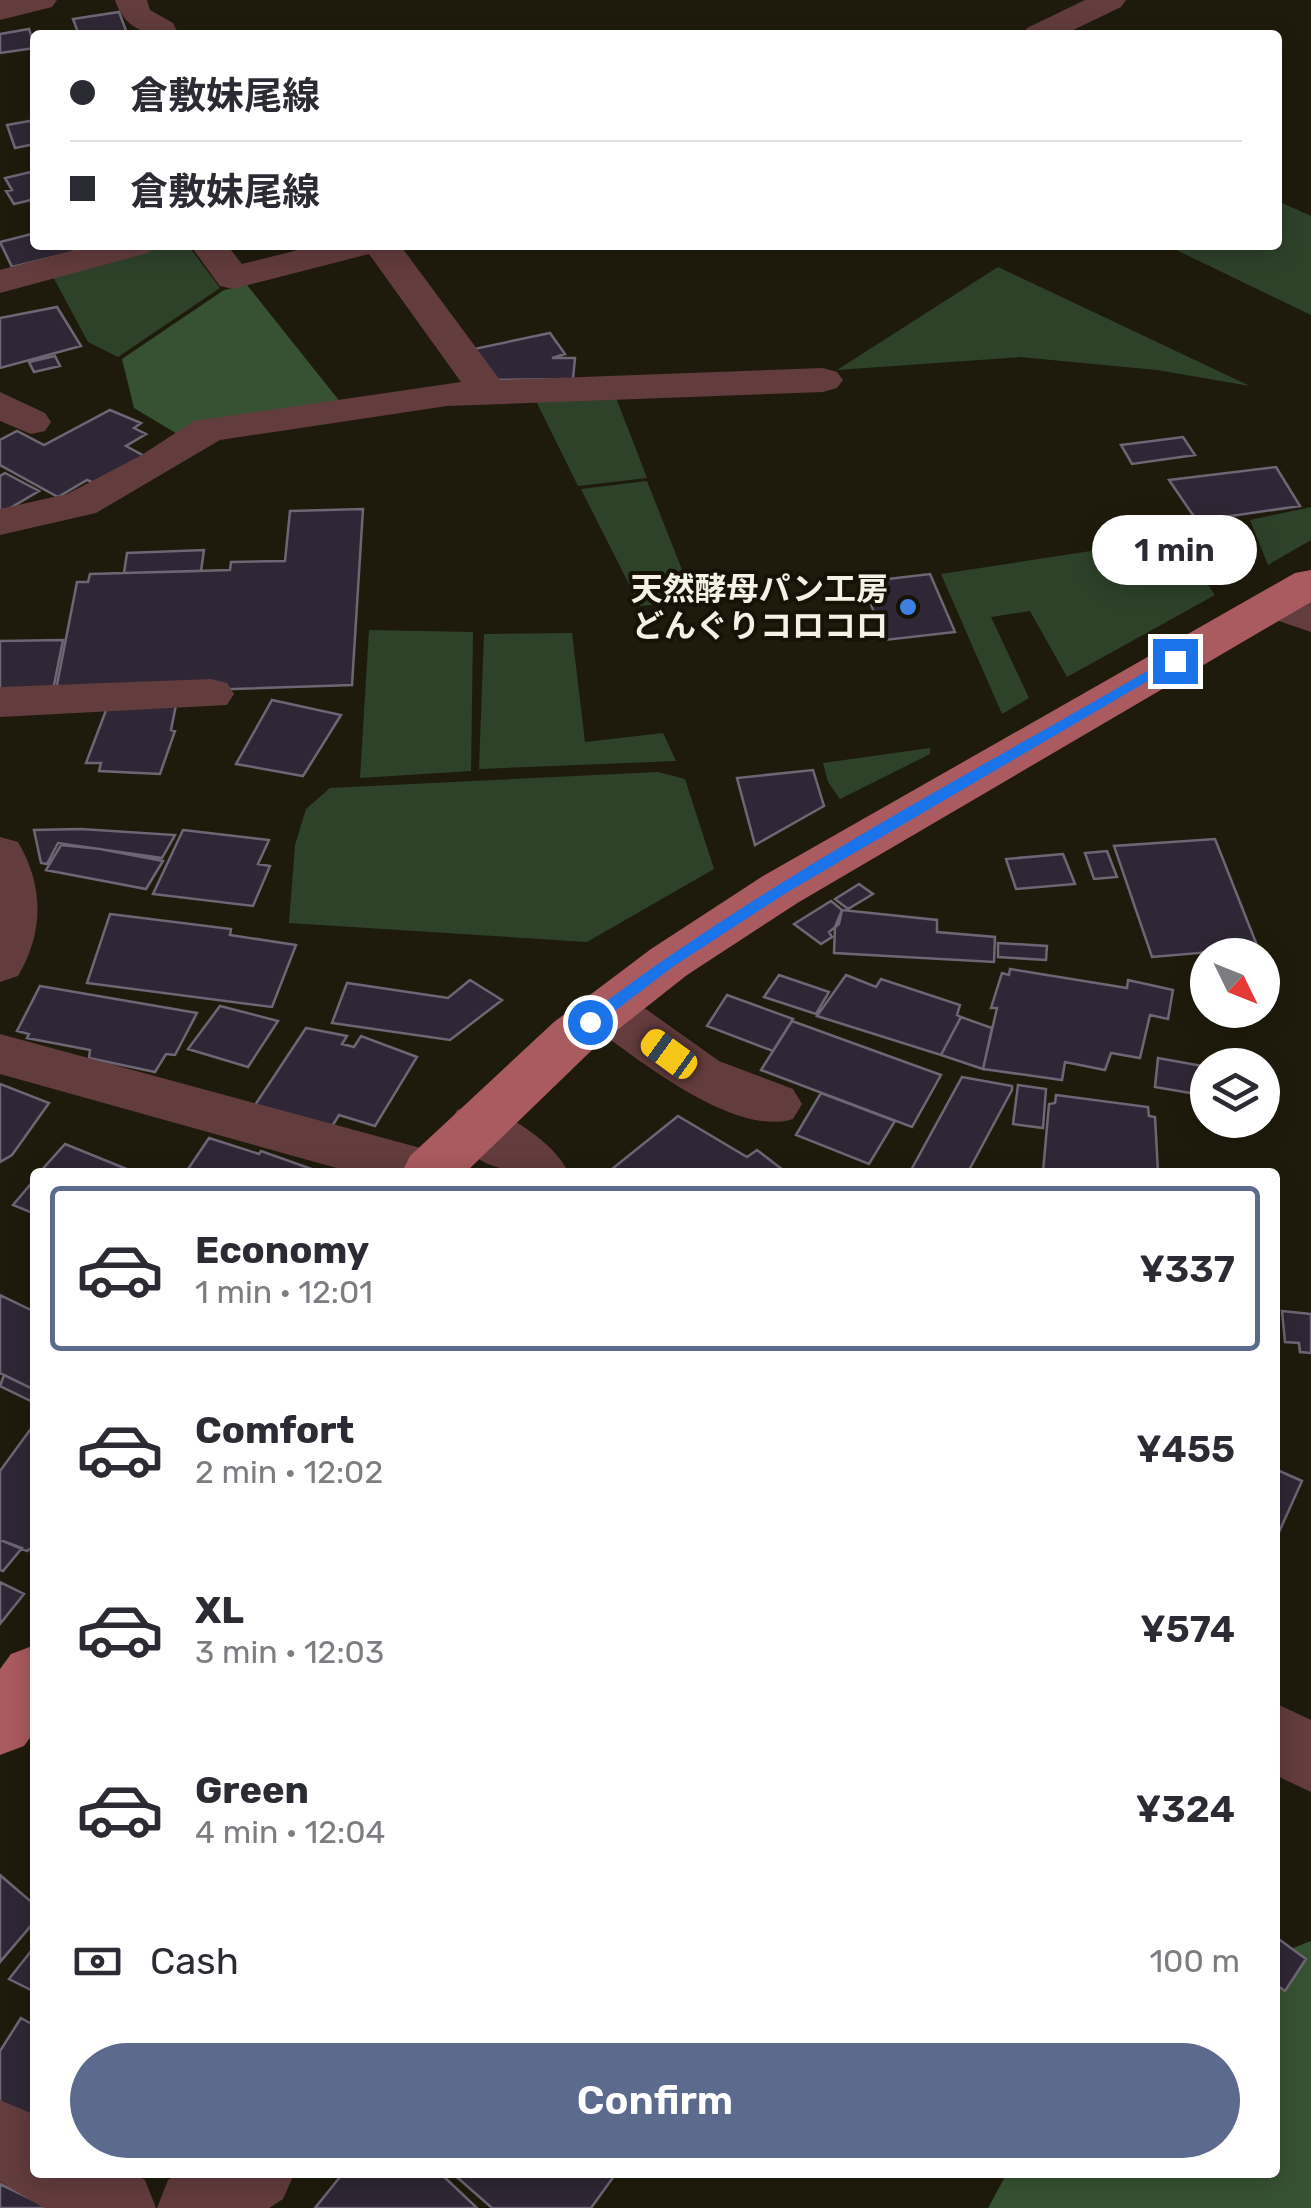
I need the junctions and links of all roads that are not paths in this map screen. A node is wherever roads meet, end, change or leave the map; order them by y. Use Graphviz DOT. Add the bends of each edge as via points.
graph roads {
  1 [pos="41,0"];
  2 [pos="131,0"];
  3 [pos="1110,0"];
  4 [pos="0,10"];
  5 [pos="162,30"];
  6 [pos="1048,30"];
  7 [pos="117,250"];
  8 [pos="212,250"];
  9 [pos="342,250"];
  10 [pos="386,250"];
  11 [pos="0,282"];
  12 [pos="823,380"];
  13 [pos="489,393"];
  14 [pos="0,522"];
  15 [pos="1299,602"];
  16 [pos="212,694"];
  17 [pos="0,702"];
  18 [pos="0,854"];
  19 [pos="0,963"];
  20 [pos="607,1009"];
  21 [pos="0,1054"];
  22 [pos="774,1104"];
  23 [pos="477,1126"];
  24 [pos="414,1168"];
  25 [pos="433,1168"];
  26 [pos="535,1168"];
  27 [pos="30,1683"];
  28 [pos="0,1723"];
  29 [pos="1280,1739"];
  30 [pos="1311,1758"];
  31 [pos="0,2138"];
  32 [pos="30,2156"];
  33 [pos="68,2178"];
  34 [pos="246,2178"];
  35 [pos="117,2208"];
  36 [pos="196,2208"];
  1 -- 4 [label="street"];
  2 -- 5 [label="street" via="136,14"];
  3 -- 6 [label="street"];
  7 -- 11 [label="street"];
  8 -- 9 [label="street" via="233,278"];
  10 -- 13 [label="street"];
  12 -- 13 [label="street"];
  13 -- 14 [label="street" via="208,430 81,504"];
  15 -- 20 [label="main road" via="781,890"];
  16 -- 17 [label="street"];
  18 -- 19 [label="street" via="16,896"];
  20 -- 22 [label="street" via="700,1076"];
  20 -- 23 [label="main road"];
  21 -- 24 [label="street"];
  23 -- 25 [label="main road"];
  23 -- 26 [label="street"];
  27 -- 28 [label="main road"];
  29 -- 30 [label="street"];
  31 -- 32 [label="street"];
  33 -- 35 [label="street"];
  34 -- 36 [label="street"];
}
